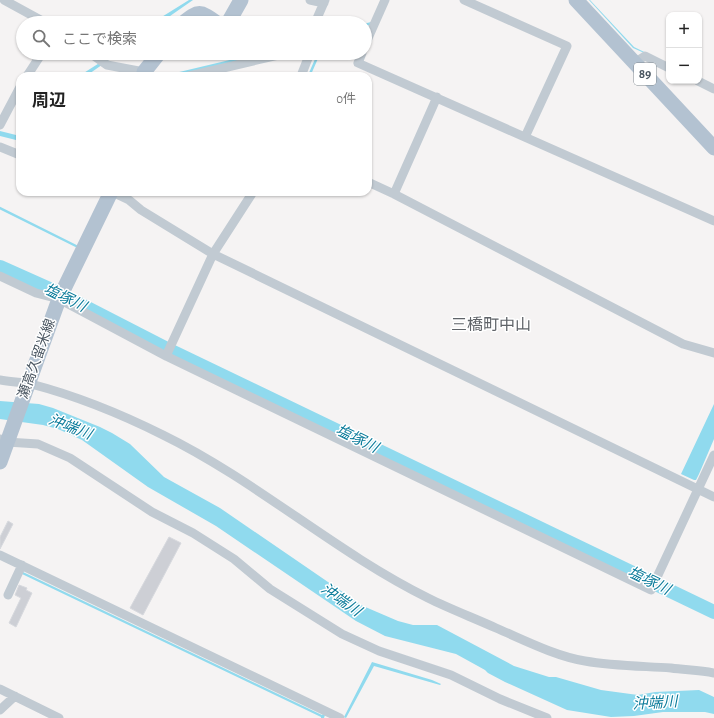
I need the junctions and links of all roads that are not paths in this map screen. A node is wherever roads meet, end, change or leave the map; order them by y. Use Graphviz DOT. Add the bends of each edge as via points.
graph roads {
  1 [pos="4,0"];
  2 [pos="241,0"];
  3 [pos="310,0"];
  4 [pos="385,0"];
  5 [pos="464,0"];
  6 [pos="576,0"];
  7 [pos="324,1"];
  8 [pos="33,16"];
  9 [pos="192,16"];
  10 [pos="206,16"];
  11 [pos="232,16"];
  12 [pos="318,16"];
  13 [pos="372,23"];
  14 [pos="37,60"];
  15 [pos="100,60"];
  16 [pos="154,60"];
  17 [pos="257,60"];
  18 [pos="307,60"];
  19 [pos="359,60"];
  20 [pos="634,63"];
  21 [pos="666,66"];
  22 [pos="30,72"];
  23 [pos="137,72"];
  24 [pos="145,72"];
  25 [pos="206,72"];
  26 [pos="303,72"];
  27 [pos="702,83"];
  28 [pos="714,89"];
  29 [pos="16,95"];
  30 [pos="437,98"];
  31 [pos="0,125"];
  32 [pos="525,137"];
  33 [pos="0,147"];
  34 [pos="714,148"];
  35 [pos="16,153"];
  36 [pos="372,184"];
  37 [pos="394,194"];
  38 [pos="110,196"];
  39 [pos="120,196"];
  40 [pos="249,196"];
  41 [pos="714,221"];
  42 [pos="213,254"];
  43 [pos="0,276"];
  44 [pos="59,299"];
  45 [pos="714,353"];
  46 [pos="166,356"];
  47 [pos="0,380"];
  48 [pos="28,386"];
  49 [pos="6,439"];
  50 [pos="714,455"];
  51 [pos="0,462"];
  52 [pos="698,490"];
  53 [pos="714,497"];
  54 [pos="0,555"];
  55 [pos="22,565"];
  56 [pos="8,595"];
  57 [pos="714,673"];
  58 [pos="0,689"];
  59 [pos="15,696"];
  60 [pos="0,710"];
  61 [pos="59,718"];
  62 [pos="340,718"];
  63 [pos="547,718"];
  1 -- 8 [label="street"];
  2 -- 11 [label="main road"];
  3 -- 7 [label="street"];
  4 -- 13 [label="street"];
  5 -- 32 [label="street" via="567,46"];
  6 -- 20 [label="main road, 89"];
  7 -- 12 [label="street"];
  9 -- 10 [label="main road"];
  14 -- 22 [label="street"];
  15 -- 23 [label="street"];
  16 -- 24 [label="main road"];
  17 -- 25 [label="street"];
  18 -- 26 [label="street"];
  19 -- 30 [label="street" via="358,63"];
  20 -- 21 [label="street" via="645,56"];
  20 -- 34 [label="main road, 89"];
  27 -- 28 [label="street"];
  29 -- 31 [label="street"];
  30 -- 32 [label="street"];
  30 -- 37 [label="street"];
  32 -- 41 [label="street"];
  33 -- 35 [label="street"];
  36 -- 37 [label="street"];
  37 -- 45 [label="street" via="683,344"];
  38 -- 44 [label="main road, 瀬高久留米線"];
  39 -- 42 [label="street"];
  40 -- 42 [label="street"];
  42 -- 46 [label="street"];
  42 -- 52 [label="street"];
  43 -- 44 [label="street" via="36,293"];
  44 -- 46 [label="street"];
  44 -- 48 [label="main road, 瀬高久留米線"];
  46 -- 52 [label="street" via="651,590"];
  47 -- 48 [label="street"];
  48 -- 49 [label="main road, 瀬高久留米線"];
  48 -- 57 [label="street" via="81,398 164,435 234,476 399,583 429,599 535,645 603,664"];
  49 -- 51 [label="main road, 瀬高久留米線"];
  49 -- 63 [label="street" via="38,444 70,458 152,512 234,559 270,589 342,634 379,651 451,675"];
  50 -- 52 [label="street"];
  52 -- 53 [label="street"];
  54 -- 55 [label="street"];
  55 -- 56 [label="street"];
  55 -- 62 [label="street"];
  58 -- 59 [label="street"];
  59 -- 60 [label="street"];
  59 -- 61 [label="street"];
}
